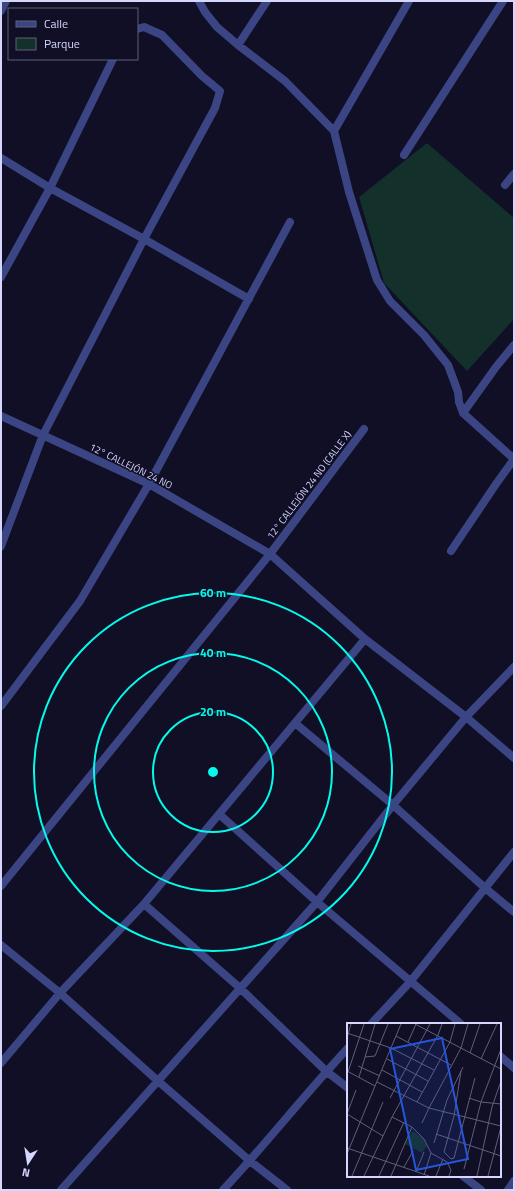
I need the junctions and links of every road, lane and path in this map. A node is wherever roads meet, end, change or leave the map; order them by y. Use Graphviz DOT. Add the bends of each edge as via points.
graph roads {
  1 [pos="6,1"];
  2 [pos="199,1"];
  3 [pos="267,1"];
  4 [pos="409,1"];
  5 [pos="503,1"];
  6 [pos="1,11"];
  7 [pos="138,29"];
  8 [pos="238,45"];
  9 [pos="113,60"];
  10 [pos="334,131"];
  11 [pos="404,155"];
  12 [pos="1,158"];
  13 [pos="514,174"];
  14 [pos="505,185"];
  15 [pos="50,188"];
  16 [pos="290,222"];
  17 [pos="144,239"];
  18 [pos="1,278"];
  19 [pos="249,299"];
  20 [pos="514,345"];
  21 [pos="463,412"];
  22 [pos="1,416"];
  23 [pos="364,429"];
  24 [pos="43,435"];
  25 [pos="514,459"];
  26 [pos="149,484"];
  27 [pos="1,546"];
  28 [pos="451,551"];
  29 [pos="270,554"];
  30 [pos="365,639"];
  31 [pos="514,667"];
  32 [pos="1,706"];
  33 [pos="466,717"];
  34 [pos="295,723"];
  35 [pos="514,758"];
  36 [pos="394,805"];
  37 [pos="219,814"];
  38 [pos="514,852"];
  39 [pos="1,886"];
  40 [pos="486,888"];
  41 [pos="317,902"];
  42 [pos="144,904"];
  43 [pos="514,912"];
  44 [pos="1,945"];
  45 [pos="410,982"];
  46 [pos="240,988"];
  47 [pos="60,993"];
  48 [pos="372,1023"];
  49 [pos="460,1023"];
  50 [pos="347,1049"];
  51 [pos="501,1057"];
  52 [pos="1,1063"];
  53 [pos="514,1068"];
  54 [pos="326,1071"];
  55 [pos="158,1081"];
  56 [pos="347,1087"];
  57 [pos="250,1161"];
  58 [pos="464,1177"];
  59 [pos="514,1181"];
  60 [pos="61,1190"];
  61 [pos="223,1190"];
  62 [pos="287,1190"];
  63 [pos="481,1190"];
  64 [pos="508,1190"];
  1 -- 6 [label="street"];
  2 -- 8 [label="street" via="217,27"];
  3 -- 8 [label="street"];
  4 -- 10 [label="street"];
  5 -- 11 [label="street"];
  7 -- 17 [label="street" via="144,27 162,35 220,91 215,108"];
  8 -- 10 [label="street" via="285,81"];
  9 -- 15 [label="street"];
  10 -- 21 [label="street" via="349,192 377,280 390,301 424,335 448,365"];
  12 -- 15 [label="street"];
  13 -- 14 [label="street"];
  15 -- 17 [label="street"];
  15 -- 18 [label="street"];
  16 -- 19 [label="street"];
  17 -- 19 [label="street"];
  17 -- 24 [label="street"];
  19 -- 26 [label="street"];
  20 -- 21 [label="street"];
  21 -- 25 [label="street"];
  22 -- 24 [label="street, 12° CALLEJÓN 24 NO"];
  23 -- 29 [label="street, 12° CALLEJÓN 24 NO (CALLE X)"];
  24 -- 26 [label="street, 12° CALLEJÓN 24 NO"];
  24 -- 27 [label="street"];
  25 -- 28 [label="street"];
  26 -- 29 [label="street, 12° CALLEJÓN 24 NO"];
  26 -- 32 [label="street" via="80,601"];
  29 -- 30 [label="street, 12° CALLEJÓN 24 NO"];
  29 -- 39 [label="street, 12° CALLEJÓN 24 NO (CALLE X)"];
  30 -- 33 [label="street, 12° CALLEJÓN 24 NO"];
  30 -- 34 [label="street"];
  31 -- 33 [label="street"];
  33 -- 35 [label="street, 12° CALLEJÓN 24 NO"];
  33 -- 36 [label="street"];
  34 -- 36 [label="street"];
  34 -- 37 [label="street"];
  36 -- 40 [label="street"];
  36 -- 41 [label="street"];
  37 -- 41 [label="street"];
  37 -- 42 [label="street"];
  38 -- 40 [label="street"];
  40 -- 43 [label="street"];
  40 -- 45 [label="street"];
  41 -- 45 [label="street"];
  41 -- 46 [label="street"];
  42 -- 46 [label="street"];
  42 -- 47 [label="street"];
  44 -- 47 [label="street"];
  45 -- 48 [label="street"];
  45 -- 49 [label="street"];
  46 -- 54 [label="street"];
  46 -- 55 [label="street"];
  47 -- 52 [label="street"];
  47 -- 55 [label="street"];
  50 -- 54 [label="street"];
  51 -- 53 [label="street"];
  54 -- 56 [label="street"];
  54 -- 57 [label="street"];
  55 -- 57 [label="street"];
  55 -- 60 [label="street"];
  57 -- 61 [label="street"];
  57 -- 62 [label="street"];
  58 -- 63 [label="street"];
  59 -- 64 [label="street"];
}
